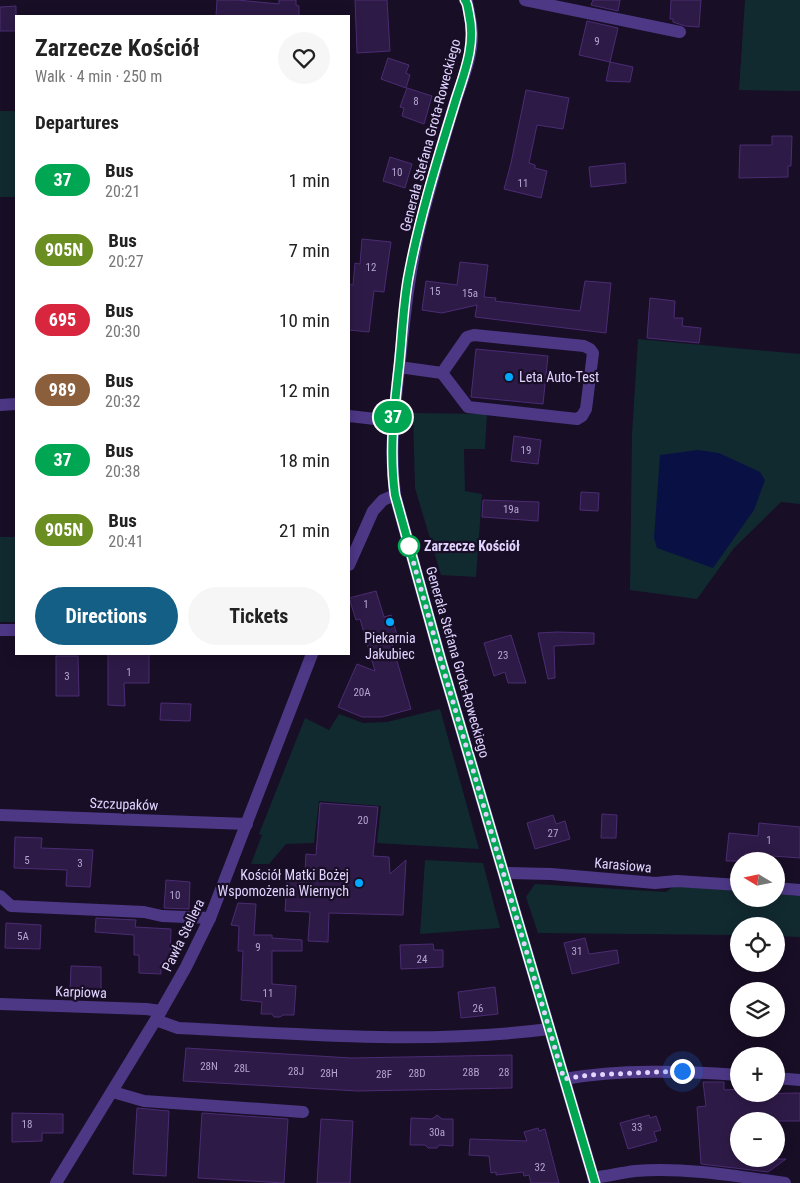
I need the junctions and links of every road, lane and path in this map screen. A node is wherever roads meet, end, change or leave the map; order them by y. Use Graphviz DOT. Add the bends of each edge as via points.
graph roads {
  1 [pos="525,0"];
  2 [pos="467,1"];
  3 [pos="680,32"];
  4 [pos="399,367"];
  5 [pos="442,373"];
  6 [pos="15,404"];
  7 [pos="0,405"];
  8 [pos="350,416"];
  9 [pos="393,421"];
  10 [pos="395,495"];
  11 [pos="350,563"];
  12 [pos="0,630"];
  13 [pos="15,630"];
  14 [pos="312,655"];
  15 [pos="0,815"];
  16 [pos="247,824"];
  17 [pos="504,873"];
  18 [pos="730,884"];
  19 [pos="785,889"];
  20 [pos="800,890"];
  21 [pos="0,896"];
  22 [pos="210,918"];
  23 [pos="0,1004"];
  24 [pos="159,1015"];
  25 [pos="549,1029"];
  26 [pos="730,1074"];
  27 [pos="564,1079"];
  28 [pos="785,1079"];
  29 [pos="800,1080"];
  30 [pos="113,1092"];
  31 [pos="303,1112"];
  32 [pos="594,1180"];
  33 [pos="56,1183"];
  34 [pos="785,1183"];
  1 -- 3 [label="street"];
  2 -- 4 [label="street, Generała Stefana Grota-Roweckiego" via="472,36 469,56 421,220 408,281"];
  4 -- 5 [label="street"];
  4 -- 9 [label="street, Generała Stefana Grota-Roweckiego"];
  5 -- 5 [label="street" via="468,407 577,419 586,409 593,353 584,346 474,335 467,337"];
  6 -- 7 [label="street"];
  8 -- 9 [label="street"];
  9 -- 10 [label="street, Generała Stefana Grota-Roweckiego" via="391,458"];
  10 -- 11 [label="street" via="383,500 373,511"];
  10 -- 17 [label="street, Generała Stefana Grota-Roweckiego"];
  12 -- 13 [label="street"];
  14 -- 16 [label="street, Pawła Stellera"];
  15 -- 16 [label="street, Szczupaków"];
  16 -- 22 [label="street, Pawła Stellera"];
  17 -- 18 [label="street, Karasiowa" via="654,884 677,881"];
  17 -- 25 [label="street, Generała Stefana Grota-Roweckiego"];
  19 -- 20 [label="street"];
  21 -- 22 [label="street" via="11,906"];
  22 -- 24 [label="street, Pawła Stellera"];
  23 -- 24 [label="street, Karpiowa" via="146,1009"];
  24 -- 25 [label="street, Karpiowa" via="178,1028 343,1036 435,1037"];
  24 -- 30 [label="street, Pawła Stellera"];
  25 -- 27 [label="street, Generała Stefana Grota-Roweckiego"];
  26 -- 27 [label="street" via="682,1071"];
  27 -- 32 [label="street, Generała Stefana Grota-Roweckiego"];
  28 -- 29 [label="street"];
  30 -- 31 [label="street" via="144,1101"];
  30 -- 33 [label="street, Pawła Stellera"];
  32 -- 34 [label="street, Generała Stefana Grota-Roweckiego" via="636,1171 676,1171 713,1172"];
}
